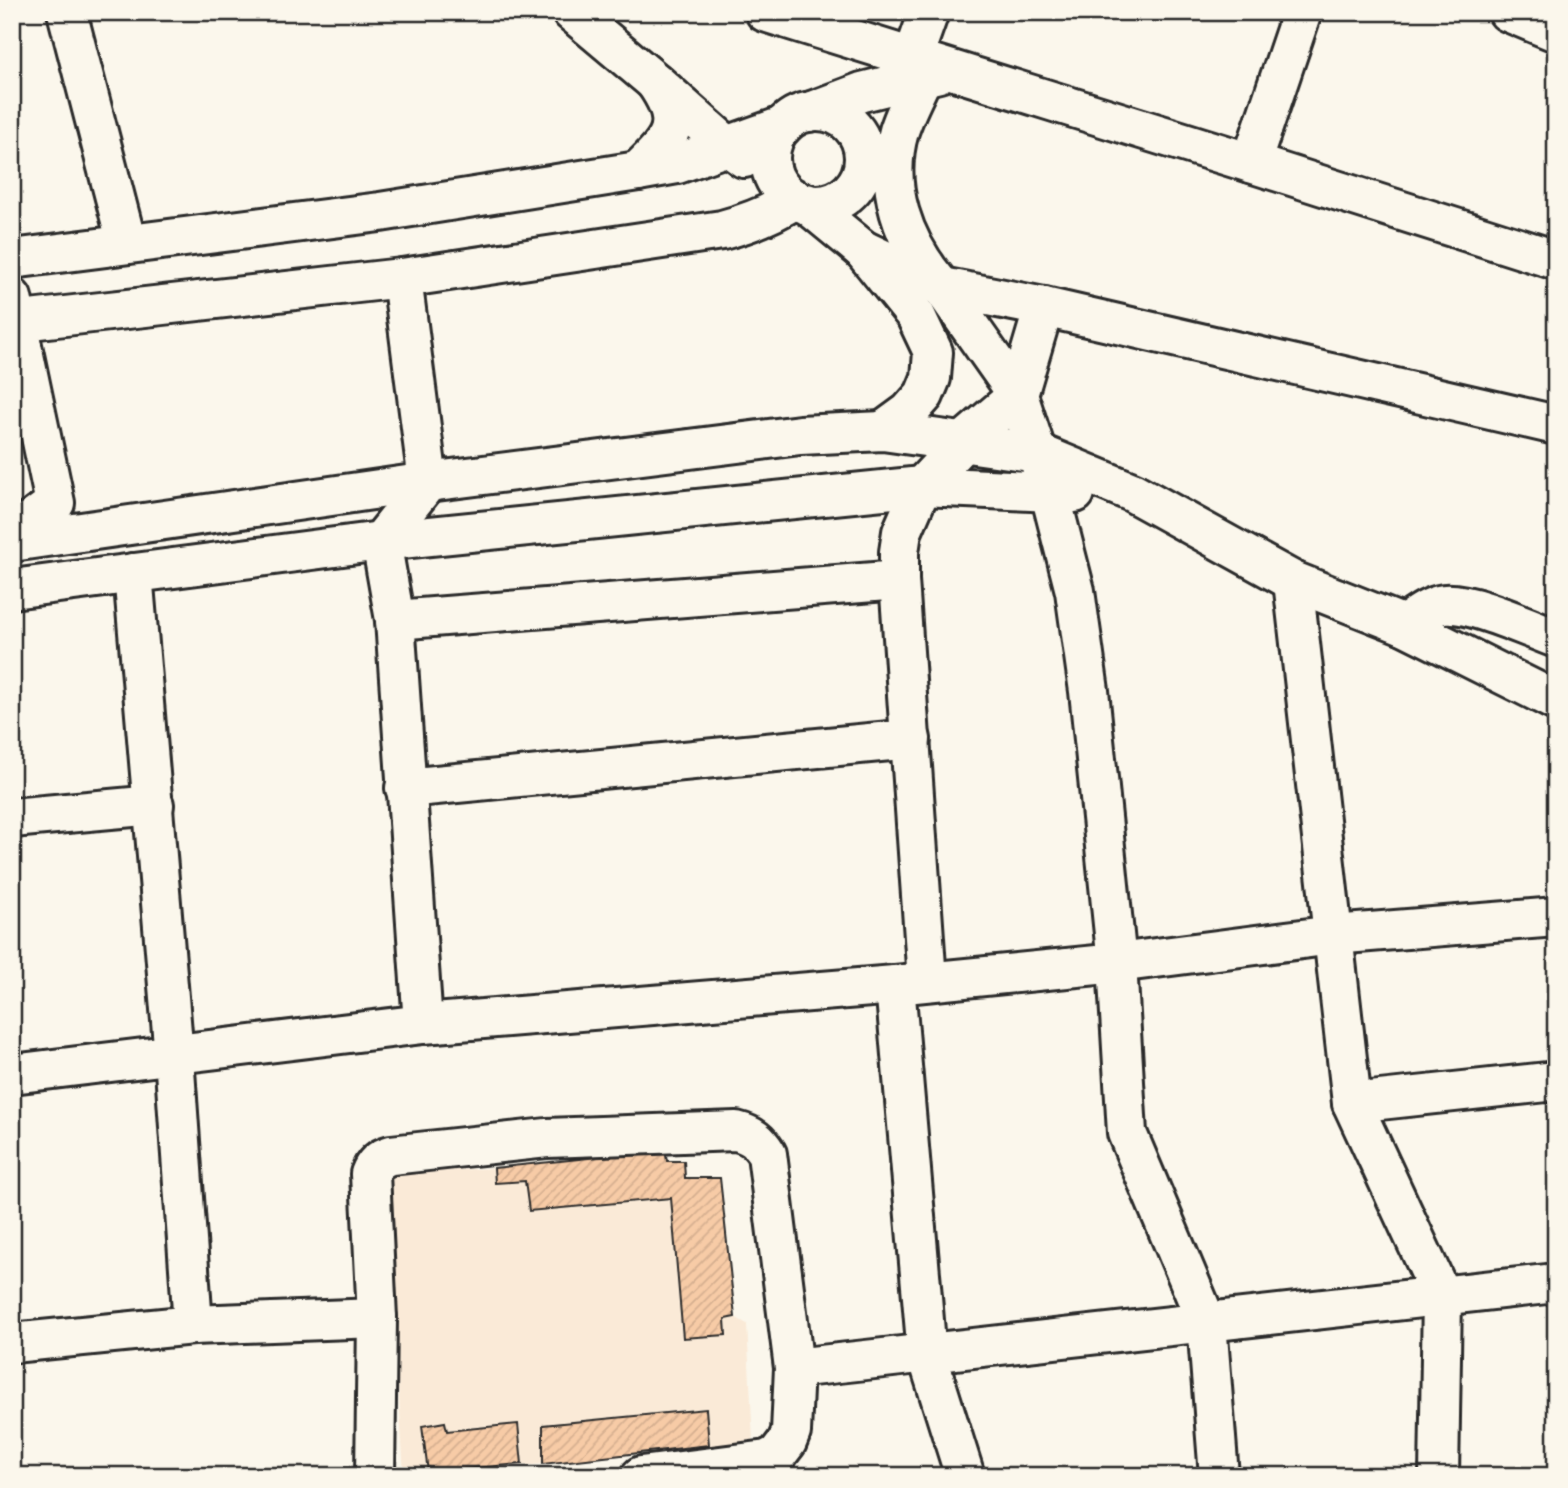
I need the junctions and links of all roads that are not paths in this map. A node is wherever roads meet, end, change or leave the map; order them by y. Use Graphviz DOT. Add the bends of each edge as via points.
graph roads {
  1 [pos="67,12"];
  2 [pos="572,12"];
  3 [pos="765,12"];
  4 [pos="929,12"];
  5 [pos="1302,12"];
  6 [pos="1508,12"];
  7 [pos="1556,32"];
  8 [pos="928,68"];
  9 [pos="654,81"];
  10 [pos="796,119"];
  11 [pos="726,145"];
  12 [pos="1251,163"];
  13 [pos="638,172"];
  14 [pos="793,195"];
  15 [pos="127,244"];
  16 [pos="863,250"];
  17 [pos="12,260"];
  18 [pos="1556,260"];
  19 [pos="402,278"];
  20 [pos="942,286"];
  21 [pos="1044,307"];
  22 [pos="13,314"];
  23 [pos="1018,395"];
  24 [pos="1556,425"];
  25 [pos="883,430"];
  26 [pos="962,443"];
  27 [pos="1038,453"];
  28 [pos="428,482"];
  29 [pos="922,486"];
  30 [pos="1132,492"];
  31 [pos="1050,493"];
  32 [pos="12,535"];
  33 [pos="381,541"];
  34 [pos="12,542"];
  35 [pos="133,573"];
  36 [pos="899,580"];
  37 [pos="1293,581"];
  38 [pos="12,589"];
  39 [pos="395,620"];
  40 [pos="1404,625"];
  41 [pos="1556,638"];
  42 [pos="1556,701"];
  43 [pos="911,739"];
  44 [pos="405,788"];
  45 [pos="154,804"];
  46 [pos="12,818"];
  47 [pos="1556,917"];
  48 [pos="1333,935"];
  49 [pos="1117,963"];
  50 [pos="911,983"];
  51 [pos="423,1024"];
  52 [pos="174,1056"];
  53 [pos="12,1074"];
  54 [pos="1556,1081"];
  55 [pos="1352,1103"];
  56 [pos="1556,1283"];
  57 [pos="1442,1297"];
  58 [pos="377,1318"];
  59 [pos="1207,1323"];
  60 [pos="193,1325"];
  61 [pos="12,1343"];
  62 [pos="927,1354"];
  63 [pos="794,1368"];
  64 [pos="375,1476"];
  65 [pos="641,1476"];
  66 [pos="965,1476"];
  67 [pos="1219,1476"];
  68 [pos="1439,1476"];
  1 -- 15 [label="street"];
  2 -- 9 [label="street"];
  3 -- 8 [label="street"];
  4 -- 8 [label="street"];
  5 -- 12 [label="street"];
  6 -- 7 [label="street"];
  8 -- 10 [label="street"];
  8 -- 12 [label="street"];
  8 -- 20 [label="street" via="900,131 894,185 908,237"];
  9 -- 11 [label="street"];
  9 -- 13 [label="street" via="668,100 673,123 665,145"];
  10 -- 11 [label="street"];
  10 -- 14 [label="street" via="774,139 771,153 771,168"];
  10 -- 14 [label="street" via="829,113 848,122 857,132 864,158 862,172 834,202 820,205"];
  11 -- 13 [label="street" via="677,164"];
  11 -- 14 [label="street"];
  12 -- 18 [label="street"];
  13 -- 15 [label="street" via="380,212"];
  14 -- 16 [label="street"];
  14 -- 19 [label="street" via="773,214 722,230"];
  15 -- 17 [label="street"];
  16 -- 20 [label="street"];
  16 -- 25 [label="street" via="916,316 933,352 931,379 924,395"];
  19 -- 22 [label="street"];
  19 -- 28 [label="street"];
  20 -- 21 [label="street"];
  20 -- 23 [label="street"];
  21 -- 23 [label="street"];
  21 -- 24 [label="street"];
  22 -- 32 [label="street" via="55,503"];
  23 -- 26 [label="street"];
  23 -- 27 [label="street"];
  25 -- 26 [label="street"];
  25 -- 28 [label="street" via="800,435"];
  26 -- 27 [label="street"];
  26 -- 29 [label="street"];
  27 -- 30 [label="street"];
  27 -- 31 [label="street"];
  28 -- 33 [label="street"];
  28 -- 34 [label="street"];
  29 -- 31 [label="street"];
  29 -- 33 [label="street"];
  29 -- 36 [label="street" via="902,532"];
  30 -- 31 [label="street"];
  30 -- 37 [label="street"];
  31 -- 49 [label="street" via="1075,591"];
  33 -- 35 [label="street"];
  33 -- 39 [label="street"];
  35 -- 38 [label="street"];
  35 -- 45 [label="street"];
  36 -- 39 [label="street"];
  36 -- 43 [label="street"];
  37 -- 40 [label="street"];
  37 -- 48 [label="street"];
  39 -- 44 [label="street"];
  40 -- 41 [label="street" via="1432,608 1456,605"];
  40 -- 42 [label="street"];
  43 -- 44 [label="street"];
  43 -- 50 [label="street"];
  44 -- 51 [label="street"];
  45 -- 46 [label="street"];
  45 -- 52 [label="street"];
  47 -- 48 [label="street"];
  48 -- 49 [label="street"];
  48 -- 55 [label="street"];
  49 -- 50 [label="street"];
  49 -- 59 [label="street" via="1127,1133"];
  50 -- 51 [label="street"];
  50 -- 62 [label="street"];
  51 -- 52 [label="street"];
  52 -- 53 [label="street"];
  52 -- 60 [label="street"];
  54 -- 55 [label="street"];
  55 -- 57 [label="street"];
  56 -- 57 [label="street"];
  57 -- 59 [label="street"];
  57 -- 68 [label="street"];
  58 -- 60 [label="street"];
  58 -- 63 [label="street" via="370,1174 380,1158 547,1138 736,1131 760,1142 767,1154"];
  58 -- 64 [label="street"];
  59 -- 62 [label="street"];
  59 -- 67 [label="street"];
  60 -- 61 [label="street"];
  62 -- 63 [label="street"];
  62 -- 66 [label="street"];
  63 -- 65 [label="street" via="791,1432 777,1455"];
}
